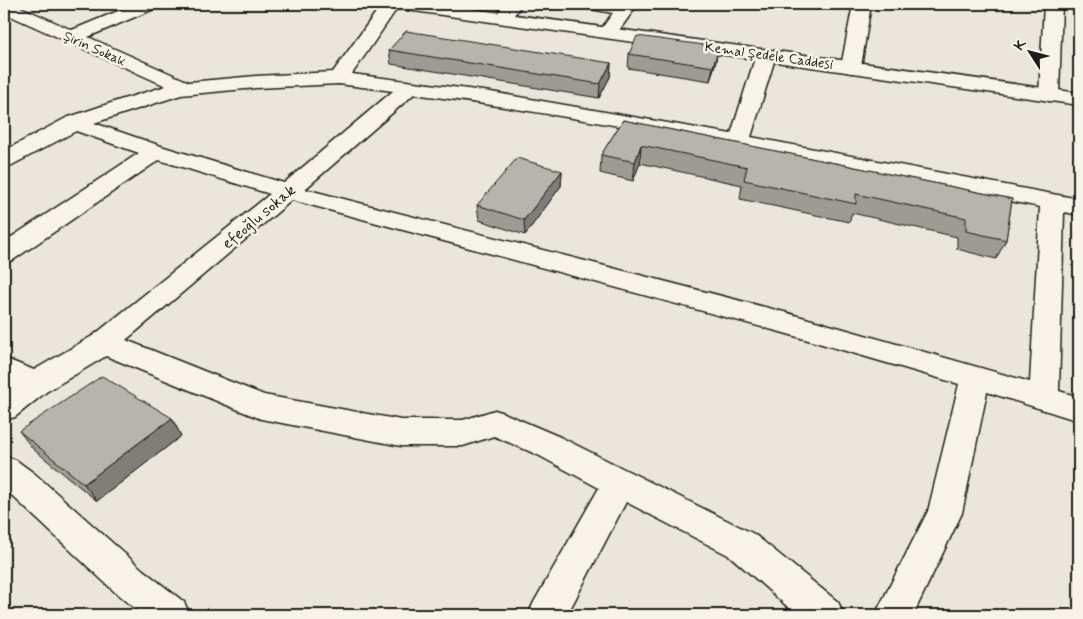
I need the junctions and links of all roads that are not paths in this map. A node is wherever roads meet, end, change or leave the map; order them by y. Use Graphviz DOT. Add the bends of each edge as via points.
graph roads {
  1 [pos="9,4"];
  2 [pos="150,4"];
  3 [pos="392,4"];
  4 [pos="400,4"];
  5 [pos="591,4"];
  6 [pos="862,4"];
  7 [pos="1049,4"];
  8 [pos="4,6"];
  9 [pos="627,6"];
  10 [pos="508,11"];
  11 [pos="608,32"];
  12 [pos="71,37"];
  13 [pos="766,55"];
  14 [pos="851,67"];
  15 [pos="339,78"];
  16 [pos="410,87"];
  17 [pos="186,88"];
  18 [pos="1049,94"];
  19 [pos="1079,99"];
  20 [pos="74,124"];
  21 [pos="739,142"];
  22 [pos="156,152"];
  23 [pos="4,160"];
  24 [pos="288,191"];
  25 [pos="1052,201"];
  26 [pos="1079,207"];
  27 [pos="4,254"];
  28 [pos="104,343"];
  29 [pos="4,369"];
  30 [pos="975,378"];
  31 [pos="36,384"];
  32 [pos="1044,398"];
  33 [pos="4,408"];
  34 [pos="1079,409"];
  35 [pos="4,470"];
  36 [pos="620,482"];
  37 [pos="171,615"];
  38 [pos="548,615"];
  39 [pos="825,615"];
  40 [pos="894,615"];
  1 -- 8 [label="street"];
  2 -- 12 [label="street"];
  3 -- 15 [label="street"];
  4 -- 10 [label="street, Kemal Şedele Caddesi"];
  5 -- 9 [label="street"];
  6 -- 14 [label="street"];
  7 -- 18 [label="street"];
  8 -- 12 [label="street, Şirin Sokak"];
  9 -- 11 [label="street"];
  10 -- 11 [label="street, Kemal Şedele Caddesi"];
  11 -- 13 [label="street, Kemal Şedele Caddesi"];
  12 -- 17 [label="street, Şirin Sokak"];
  13 -- 14 [label="street, Kemal Şedele Caddesi"];
  13 -- 21 [label="street"];
  14 -- 18 [label="street, Kemal Şedele Caddesi"];
  15 -- 16 [label="street"];
  15 -- 17 [label="street"];
  16 -- 21 [label="street" via="491,98"];
  16 -- 24 [label="street, efeoğlu sokak"];
  17 -- 20 [label="street" via="127,104"];
  18 -- 19 [label="street, Kemal Şedele Caddesi"];
  20 -- 22 [label="street"];
  20 -- 23 [label="street"];
  21 -- 25 [label="street"];
  22 -- 24 [label="street"];
  22 -- 27 [label="street"];
  24 -- 28 [label="street, efeoğlu sokak"];
  24 -- 30 [label="street" via="802,328"];
  25 -- 26 [label="street"];
  25 -- 32 [label="street"];
  28 -- 31 [label="street"];
  28 -- 36 [label="street" via="261,407 401,433 463,433 495,423 550,446"];
  29 -- 31 [label="street"];
  30 -- 32 [label="street"];
  30 -- 40 [label="street" via="945,513"];
  31 -- 33 [label="street"];
  32 -- 34 [label="street"];
  35 -- 37 [label="street"];
  36 -- 38 [label="street"];
  36 -- 39 [label="street" via="742,545"];
}
